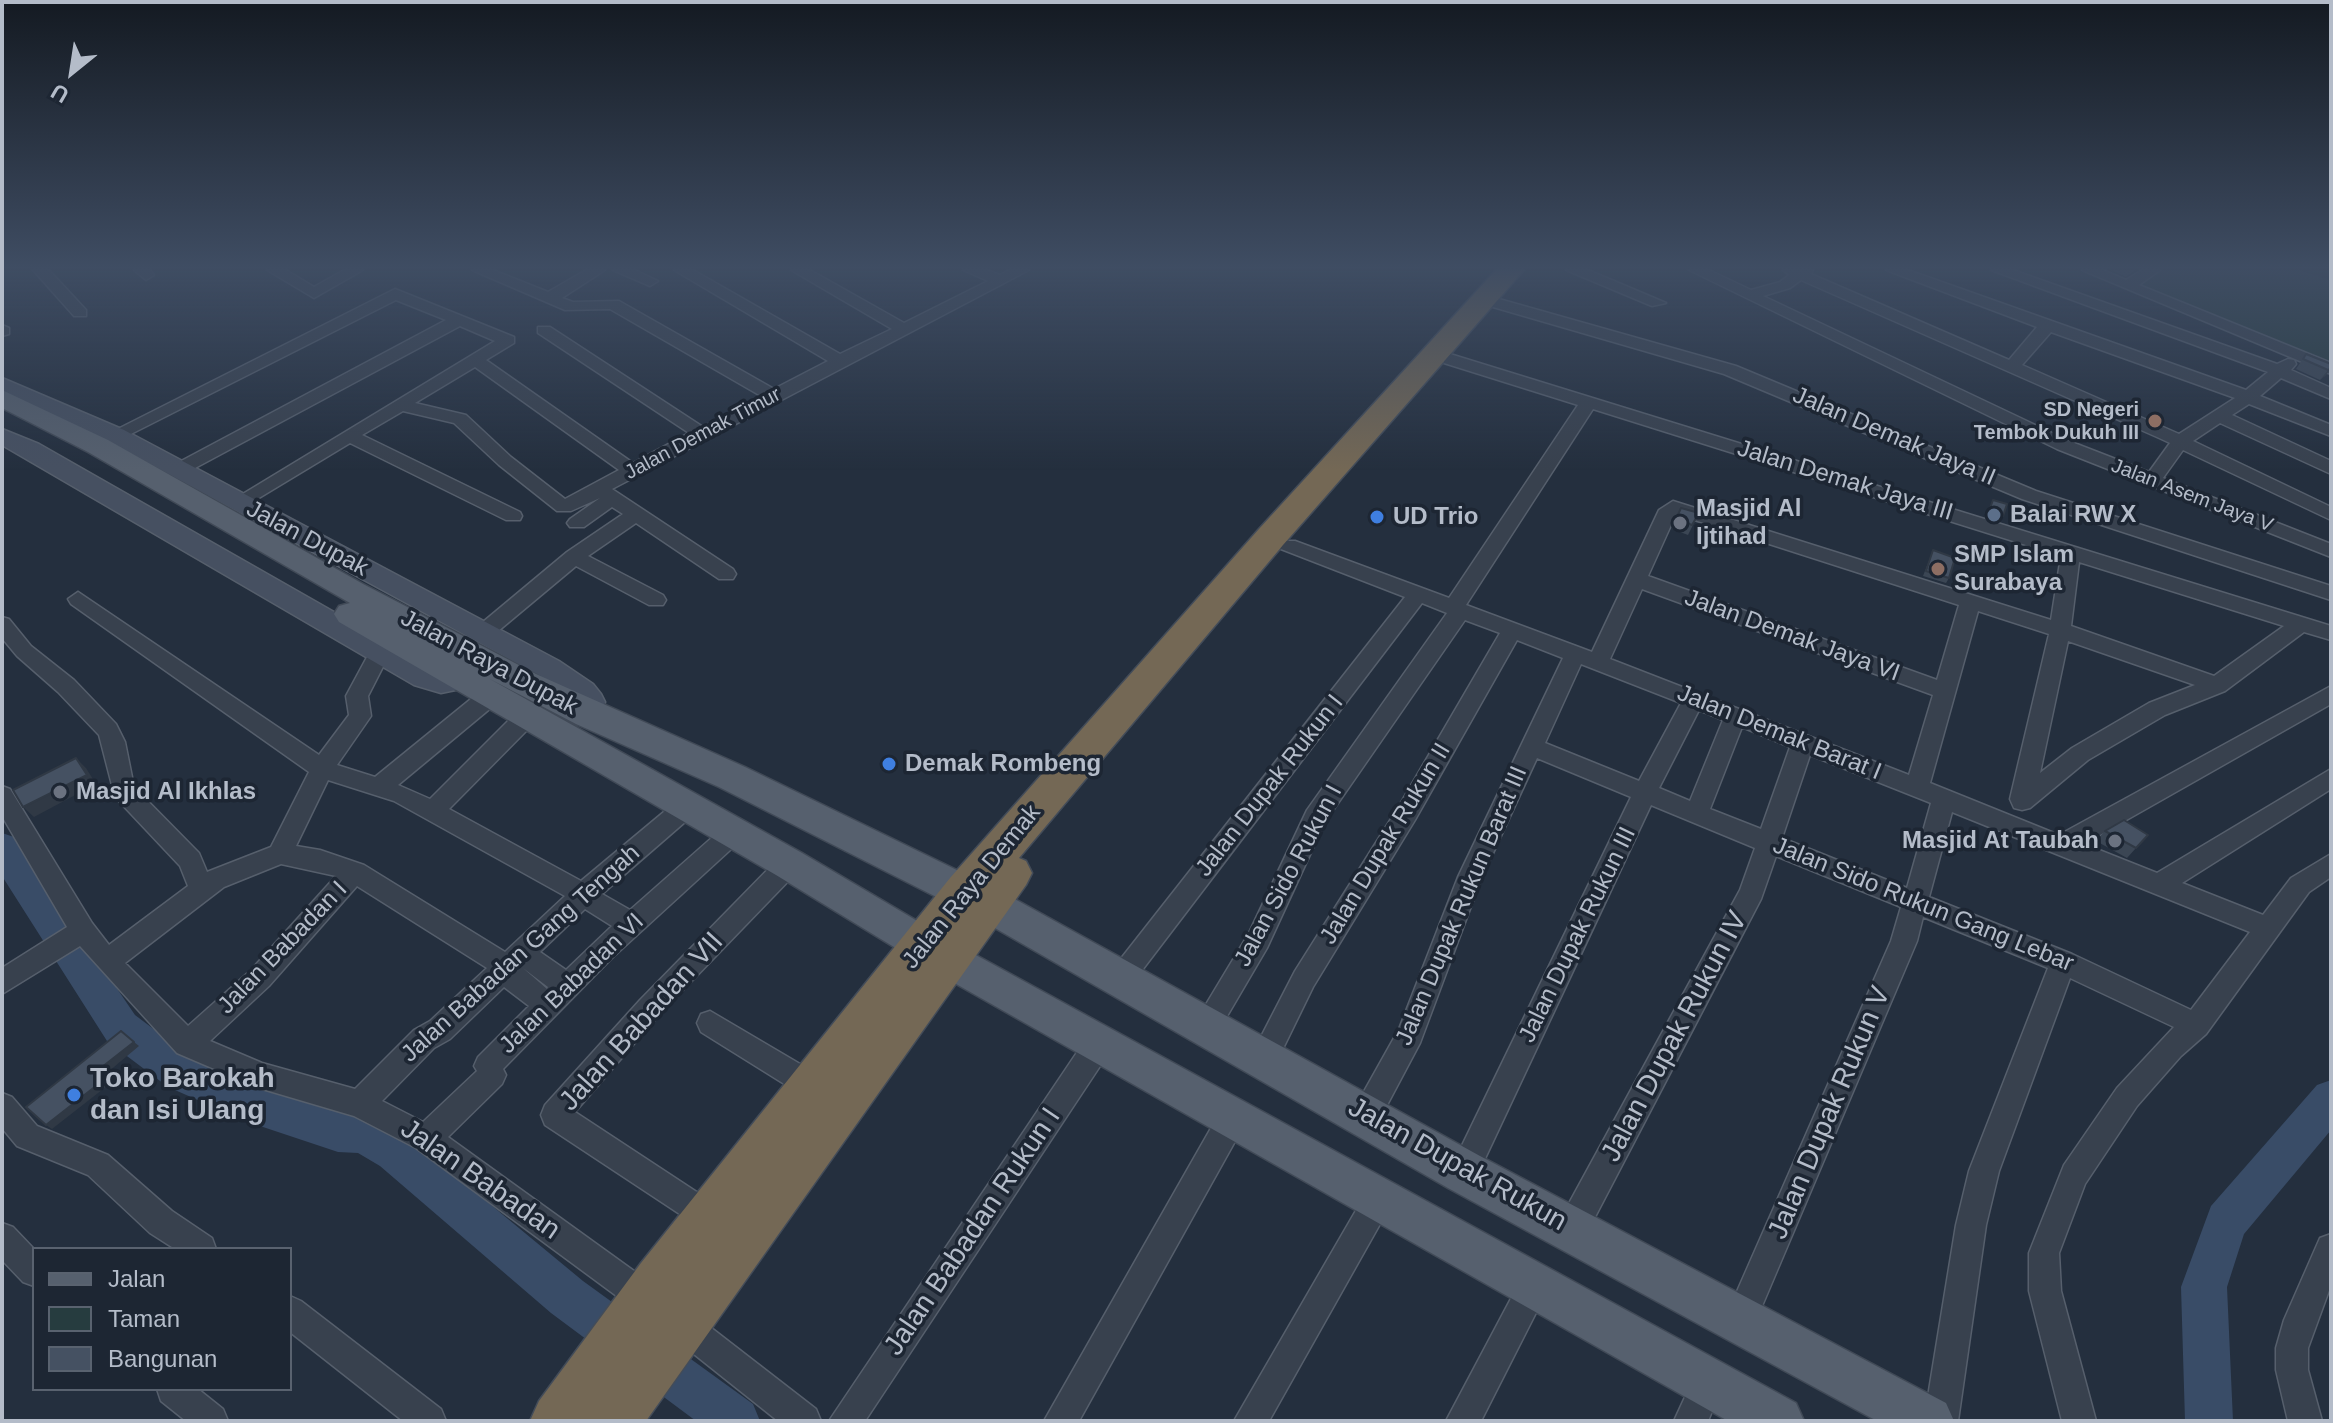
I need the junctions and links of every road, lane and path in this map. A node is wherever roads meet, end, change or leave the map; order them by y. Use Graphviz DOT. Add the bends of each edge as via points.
graph roads {
  1 [pos="311,336"];
  2 [pos="428,336"];
  3 [pos="499,336"];
  4 [pos="554,336"];
  5 [pos="669,336"];
  6 [pos="797,336"];
  7 [pos="889,336"];
  8 [pos="1455,336"];
  9 [pos="1470,336"];
  10 [pos="1612,336"];
  11 [pos="1836,336"];
  12 [pos="1943,336"];
  13 [pos="2038,336"];
  14 [pos="2073,336"];
  15 [pos="2184,336"];
  16 [pos="2252,336"];
  17 [pos="2297,355"];
  18 [pos="1450,359"];
  19 [pos="840,361"];
  20 [pos="478,362"];
  21 [pos="2012,367"];
  22 [pos="2331,369"];
  23 [pos="2281,371"];
  24 [pos="2,385"];
  25 [pos="2331,394"];
  26 [pos="773,396"];
  27 [pos="2248,397"];
  28 [pos="2,398"];
  29 [pos="1588,403"];
  30 [pos="409,407"];
  31 [pos="2220,416"];
  32 [pos="2,417"];
  33 [pos="2331,431"];
  34 [pos="702,434"];
  35 [pos="115,435"];
  36 [pos="2,436"];
  37 [pos="350,436"];
  38 [pos="2180,441"];
  39 [pos="2331,468"];
  40 [pos="176,471"];
  41 [pos="632,471"];
  42 [pos="90,472"];
  43 [pos="2152,481"];
  44 [pos="1332,482"];
  45 [pos="605,494"];
  46 [pos="237,503"];
  47 [pos="638,512"];
  48 [pos="2331,514"];
  49 [pos="513,516"];
  50 [pos="577,523"];
  51 [pos="1288,545"];
  52 [pos="2071,551"];
  53 [pos="2331,551"];
  54 [pos="574,557"];
  55 [pos="726,574"];
  56 [pos="1637,580"];
  57 [pos="2331,593"];
  58 [pos="1418,594"];
  59 [pos="78,599"];
  60 [pos="656,600"];
  61 [pos="1970,602"];
  62 [pos="1456,609"];
  63 [pos="2,624"];
  64 [pos="2301,624"];
  65 [pos="2060,630"];
  66 [pos="1512,631"];
  67 [pos="484,632"];
  68 [pos="2331,633"];
  69 [pos="380,651"];
  70 [pos="1586,659"];
  71 [pos="460,679"];
  72 [pos="2217,685"];
  73 [pos="1947,692"];
  74 [pos="2331,694"];
  75 [pos="490,696"];
  76 [pos="1694,699"];
  77 [pos="588,715"];
  78 [pos="1736,716"];
  79 [pos="526,717"];
  80 [pos="1803,743"];
  81 [pos="1530,746"];
  82 [pos="322,769"];
  83 [pos="2331,778"];
  84 [pos="379,787"];
  85 [pos="1917,788"];
  86 [pos="1646,794"];
  87 [pos="2,795"];
  88 [pos="1944,798"];
  89 [pos="2022,799"];
  90 [pos="685,808"];
  91 [pos="433,811"];
  92 [pos="1696,814"];
  93 [pos="2013,824"];
  94 [pos="732,834"];
  95 [pos="1768,842"];
  96 [pos="2062,845"];
  97 [pos="280,854"];
  98 [pos="789,864"];
  99 [pos="2331,864"];
  100 [pos="355,872"];
  101 [pos="2160,884"];
  102 [pos="202,889"];
  103 [pos="584,894"];
  104 [pos="977,898"];
  105 [pos="1916,903"];
  106 [pos="632,925"];
  107 [pos="2267,928"];
  108 [pos="82,932"];
  109 [pos="936,953"];
  110 [pos="107,962"];
  111 [pos="2063,962"];
  112 [pos="511,964"];
  113 [pos="1121,978"];
  114 [pos="2,982"];
  115 [pos="567,986"];
  116 [pos="548,1005"];
  117 [pos="710,1023"];
  118 [pos="2196,1025"];
  119 [pos="1206,1026"];
  120 [pos="1100,1042"];
  121 [pos="187,1044"];
  122 [pos="1263,1060"];
  123 [pos="812,1086"];
  124 [pos="360,1104"];
  125 [pos="2,1106"];
  126 [pos="1367,1114"];
  127 [pos="1233,1117"];
  128 [pos="426,1138"];
  129 [pos="1464,1172"];
  130 [pos="1379,1198"];
  131 [pos="710,1219"];
  132 [pos="1572,1229"];
  133 [pos="2,1238"];
  134 [pos="198,1247"];
  135 [pos="2331,1249"];
  136 [pos="32,1269"];
  137 [pos="1535,1285"];
  138 [pos="292,1314"];
  139 [pos="1740,1321"];
  140 [pos="648,1335"];
  141 [pos="175,1391"];
  142 [pos="1700,1402"];
  143 [pos="211,1421"];
  144 [pos="429,1421"];
  145 [pos="559,1421"];
  146 [pos="612,1421"];
  147 [pos="804,1421"];
  148 [pos="846,1421"];
  149 [pos="1061,1421"];
  150 [pos="1251,1421"];
  151 [pos="1463,1421"];
  152 [pos="1778,1421"];
  153 [pos="1928,1421"];
  154 [pos="1941,1421"];
  155 [pos="2079,1421"];
  156 [pos="2305,1421"];
  1 -- 35 [label="street"];
  2 -- 40 [label="street"];
  3 -- 37 [label="street" via="508,340"];
  4 -- 34 [label="street"];
  5 -- 26 [label="street"];
  6 -- 19 [label="street"];
  7 -- 19 [label="street, Jalan Demak Timur"];
  8 -- 44 [label="highway, Jalan Raya Demak"];
  9 -- 18 [label="highway, Jalan Raya Demak"];
  10 -- 57 [label="street, Jalan Demak Jaya II" via="1730,370 2029,495"];
  11 -- 43 [label="street, Jalan Asem Jaya V" via="2000,416"];
  12 -- 21 [label="street"];
  13 -- 21 [label="street"];
  14 -- 27 [label="street"];
  15 -- 23 [label="street"];
  16 -- 17 [label="street"];
  17 -- 22 [label="street"];
  17 -- 23 [label="street"];
  18 -- 29 [label="street, Jalan Demak Jaya III"];
  18 -- 44 [label="highway, Jalan Raya Demak"];
  19 -- 26 [label="street, Jalan Demak Timur"];
  20 -- 41 [label="street"];
  21 -- 38 [label="street"];
  23 -- 25 [label="street"];
  23 -- 27 [label="street"];
  24 -- 35 [label="main road, Jalan Dupak"];
  26 -- 34 [label="street, Jalan Demak Timur"];
  27 -- 31 [label="street"];
  27 -- 33 [label="street"];
  28 -- 77 [label="main road, Jalan Raya Dupak"];
  29 -- 52 [label="street, Jalan Demak Jaya III"];
  29 -- 62 [label="street, Jalan Sido Rukun I"];
  30 -- 45 [label="street" via="460,419 560,507"];
  31 -- 38 [label="street"];
  31 -- 39 [label="street"];
  32 -- 42 [label="main road, Jalan Raya Dupak"];
  34 -- 41 [label="street, Jalan Demak Timur"];
  35 -- 40 [label="main road, Jalan Dupak"];
  36 -- 42 [label="main road"];
  37 -- 46 [label="street"];
  37 -- 49 [label="street"];
  38 -- 43 [label="street"];
  38 -- 48 [label="street"];
  40 -- 46 [label="main road, Jalan Dupak"];
  41 -- 45 [label="street, Jalan Demak Timur"];
  42 -- 69 [label="main road"];
  42 -- 71 [label="main road, Jalan Raya Dupak"];
  43 -- 53 [label="street, Jalan Asem Jaya V"];
  44 -- 51 [label="highway, Jalan Raya Demak"];
  44 -- 104 [label="highway, Jalan Raya Demak"];
  45 -- 47 [label="street"];
  45 -- 50 [label="street"];
  46 -- 67 [label="main road, Jalan Dupak"];
  47 -- 54 [label="street"];
  47 -- 55 [label="street"];
  51 -- 58 [label="street, Jalan Demak Barat I"];
  51 -- 104 [label="highway, Jalan Raya Demak"];
  52 -- 64 [label="street, Jalan Demak Jaya III"];
  52 -- 65 [label="street"];
  54 -- 60 [label="street"];
  54 -- 67 [label="street"];
  56 -- 61 [label="street, Jalan Dupak Rukun Barat III" via="1673,507"];
  56 -- 70 [label="street, Jalan Dupak Rukun Barat III"];
  56 -- 73 [label="street, Jalan Demak Jaya VI"];
  58 -- 62 [label="street, Jalan Demak Barat I"];
  58 -- 113 [label="street, Jalan Dupak Rukun I"];
  59 -- 82 [label="street"];
  61 -- 65 [label="street"];
  61 -- 73 [label="street"];
  62 -- 66 [label="street, Jalan Demak Barat I"];
  62 -- 119 [label="street, Jalan Sido Rukun I" via="1315,817 1258,940"];
  63 -- 102 [label="street" via="108,730 123,791 190,860"];
  64 -- 68 [label="street, Jalan Demak Jaya III"];
  64 -- 72 [label="street"];
  65 -- 72 [label="street"];
  65 -- 89 [label="street"];
  66 -- 70 [label="street, Jalan Demak Barat I"];
  66 -- 122 [label="street, Jalan Dupak Rukun II" via="1311,968"];
  67 -- 77 [label="main road, Jalan Dupak" via="574,685 590,702"];
  69 -- 71 [label="main road" via="428,679"];
  69 -- 82 [label="street" via="357,696 360,716"];
  70 -- 76 [label="street, Jalan Demak Barat I"];
  70 -- 81 [label="street, Jalan Dupak Rukun Barat III"];
  71 -- 75 [label="main road, Jalan Raya Dupak"];
  72 -- 89 [label="street" via="2157,709 2080,754"];
  73 -- 85 [label="street"];
  74 -- 96 [label="street"];
  75 -- 79 [label="main road, Jalan Raya Dupak"];
  75 -- 84 [label="street"];
  76 -- 78 [label="street, Jalan Demak Barat I"];
  76 -- 86 [label="street, Jalan Dupak Rukun III"];
  77 -- 104 [label="main road, Jalan Raya Dupak" via="695,760"];
  78 -- 80 [label="street, Jalan Demak Barat I"];
  78 -- 92 [label="street"];
  79 -- 90 [label="main road, Jalan Raya Dupak"];
  79 -- 91 [label="street"];
  80 -- 85 [label="street, Jalan Demak Barat I"];
  80 -- 95 [label="street, Jalan Dupak Rukun IV"];
  81 -- 86 [label="street, Jalan Sido Rukun Gang Lebar"];
  81 -- 126 [label="street, Jalan Dupak Rukun Barat III" via="1470,877 1410,1034"];
  82 -- 84 [label="street"];
  82 -- 97 [label="street"];
  83 -- 101 [label="street"];
  84 -- 91 [label="street"];
  85 -- 88 [label="street, Jalan Demak Barat I"];
  86 -- 92 [label="street, Jalan Sido Rukun Gang Lebar"];
  86 -- 129 [label="street, Jalan Dupak Rukun III"];
  87 -- 108 [label="street, Jalan Babadan"];
  88 -- 93 [label="street, Jalan Demak Barat I"];
  88 -- 105 [label="street, Jalan Dupak Rukun V"];
  89 -- 93 [label="street"];
  90 -- 94 [label="main road, Jalan Raya Dupak"];
  90 -- 103 [label="street, Jalan Babadan Gang Tengah"];
  91 -- 103 [label="street"];
  92 -- 95 [label="street, Jalan Sido Rukun Gang Lebar"];
  93 -- 96 [label="street, Jalan Demak Barat I"];
  94 -- 98 [label="main road, Jalan Raya Dupak"];
  94 -- 106 [label="street, Jalan Babadan VI"];
  95 -- 105 [label="street, Jalan Sido Rukun Gang Lebar"];
  95 -- 132 [label="street, Jalan Dupak Rukun IV" via="1752,892"];
  96 -- 101 [label="street, Jalan Demak Barat I"];
  97 -- 100 [label="street, Jalan Babadan I"];
  97 -- 102 [label="street"];
  98 -- 109 [label="main road, Jalan Raya Dupak"];
  98 -- 131 [label="street, Jalan Babadan VII" via="649,1008 555,1115"];
  99 -- 107 [label="street" via="2300,885"];
  100 -- 112 [label="street"];
  100 -- 121 [label="street, Jalan Babadan I" via="260,978"];
  101 -- 107 [label="street, Jalan Demak Barat I"];
  102 -- 110 [label="street"];
  103 -- 106 [label="street"];
  103 -- 112 [label="street, Jalan Babadan Gang Tengah"];
  104 -- 109 [label="highway, Jalan Raya Demak"];
  104 -- 113 [label="main road, Jalan Dupak Rukun"];
  105 -- 111 [label="street, Jalan Sido Rukun Gang Lebar"];
  105 -- 139 [label="street, Jalan Dupak Rukun V"];
  106 -- 115 [label="street, Jalan Babadan VI"];
  107 -- 118 [label="street"];
  108 -- 110 [label="street, Jalan Babadan"];
  108 -- 114 [label="street"];
  109 -- 120 [label="main road"];
  109 -- 123 [label="highway, Jalan Raya Demak"];
  109 -- 140 [label="highway, Jalan Raya Demak"];
  110 -- 121 [label="street, Jalan Babadan"];
  111 -- 118 [label="street, Jalan Sido Rukun Gang Lebar"];
  111 -- 154 [label="street" via="1984,1171"];
  112 -- 115 [label="street"];
  112 -- 116 [label="street"];
  112 -- 124 [label="street, Jalan Babadan Gang Tengah" via="424,1039"];
  113 -- 119 [label="main road, Jalan Dupak Rukun"];
  115 -- 116 [label="street, Jalan Babadan VI"];
  116 -- 128 [label="street, Jalan Babadan VI" via="488,1066 492,1075"];
  117 -- 123 [label="street"];
  118 -- 155 [label="street" via="2171,1047 2109,1123 2074,1175 2044,1253 2045,1291"];
  119 -- 122 [label="main road, Jalan Dupak Rukun"];
  120 -- 127 [label="main road"];
  120 -- 148 [label="street, Jalan Babadan Rukun I"];
  121 -- 124 [label="street, Jalan Babadan" via="259,1075"];
  122 -- 126 [label="main road, Jalan Dupak Rukun"];
  123 -- 131 [label="highway, Jalan Raya Demak"];
  124 -- 128 [label="street, Jalan Babadan"];
  125 -- 134 [label="street" via="27,1136 98,1165 161,1222"];
  126 -- 129 [label="main road, Jalan Dupak Rukun"];
  127 -- 130 [label="main road"];
  127 -- 149 [label="street"];
  128 -- 140 [label="street, Jalan Babadan"];
  129 -- 132 [label="main road, Jalan Dupak Rukun"];
  130 -- 137 [label="main road"];
  130 -- 150 [label="street"];
  131 -- 140 [label="highway, Jalan Raya Demak"];
  132 -- 139 [label="main road, Jalan Dupak Rukun"];
  133 -- 136 [label="street"];
  135 -- 156 [label="street" via="2292,1348"];
  137 -- 142 [label="main road"];
  137 -- 151 [label="street"];
  138 -- 144 [label="street"];
  139 -- 153 [label="main road, Jalan Dupak Rukun"];
  140 -- 145 [label="highway, Jalan Raya Demak"];
  140 -- 146 [label="highway, Jalan Raya Demak"];
  140 -- 147 [label="street, Jalan Babadan"];
  141 -- 143 [label="street"];
  142 -- 152 [label="main road"];
}
